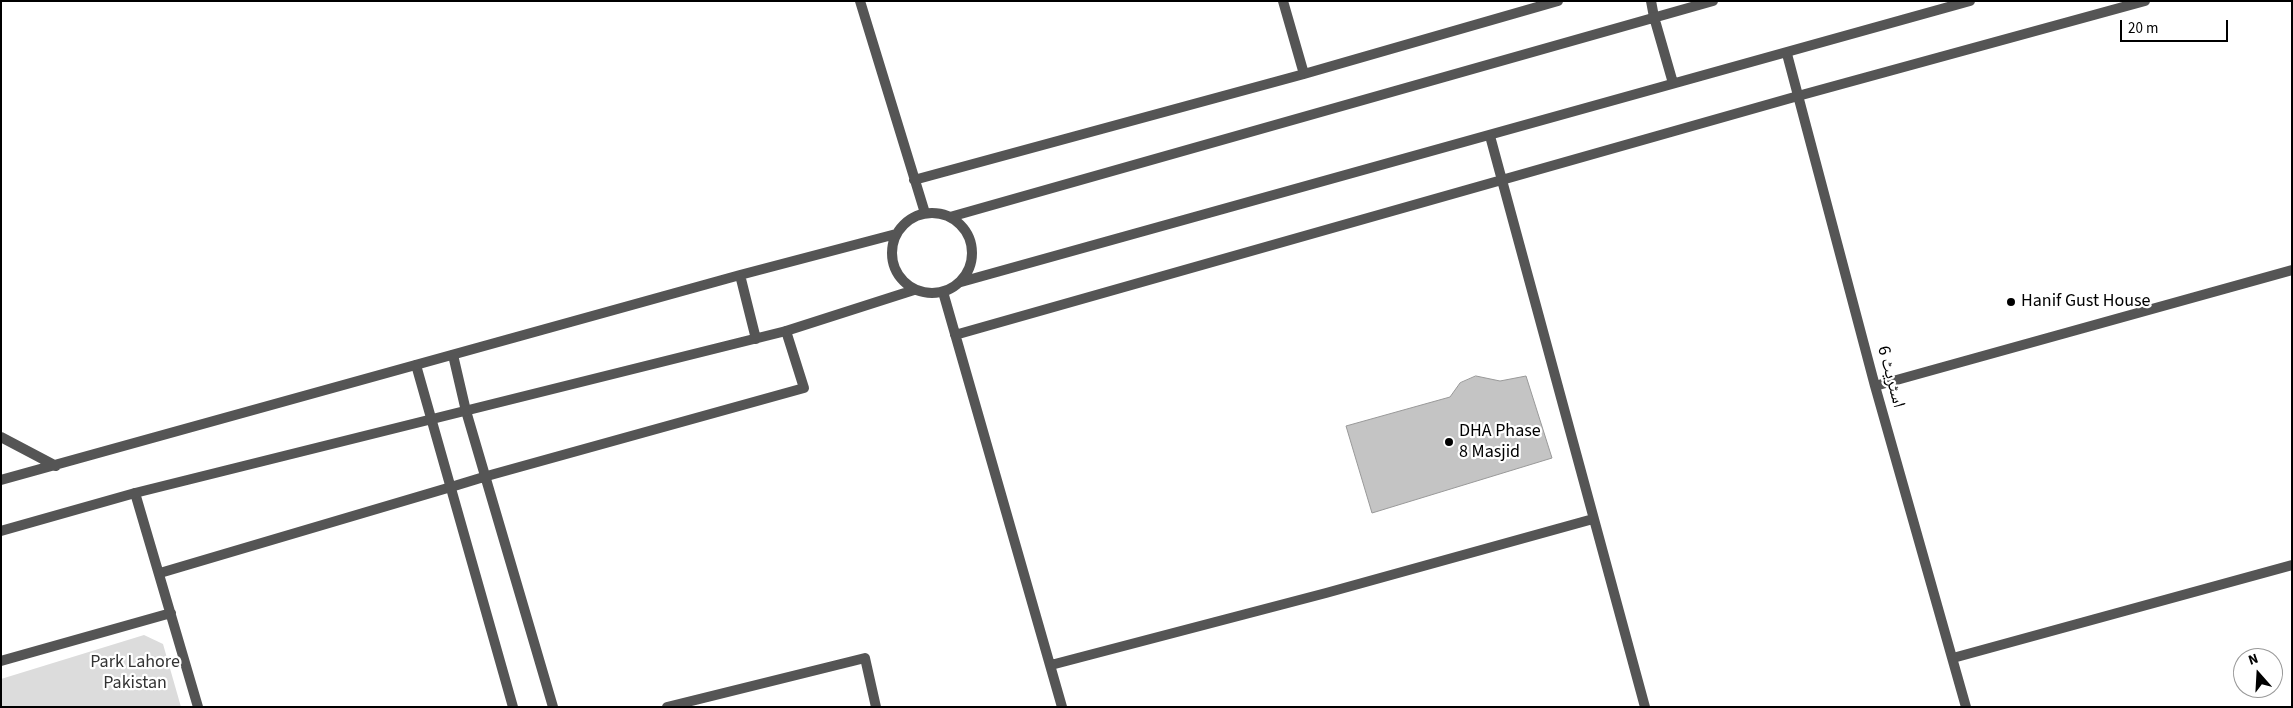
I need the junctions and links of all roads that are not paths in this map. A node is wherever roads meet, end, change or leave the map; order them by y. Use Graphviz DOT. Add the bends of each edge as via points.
graph roads {
  1 [pos="860,1"];
  2 [pos="1283,1"];
  3 [pos="1558,1"];
  4 [pos="1651,1"];
  5 [pos="1713,1"];
  6 [pos="1970,1"];
  7 [pos="2145,1"];
  8 [pos="1654,17"];
  9 [pos="1787,54"];
  10 [pos="1304,74"];
  11 [pos="1674,84"];
  12 [pos="1798,96"];
  13 [pos="1490,136"];
  14 [pos="1501,179"];
  15 [pos="914,180"];
  16 [pos="925,214"];
  17 [pos="950,216"];
  18 [pos="896,234"];
  19 [pos="2292,270"];
  20 [pos="740,275"];
  21 [pos="961,282"];
  22 [pos="914,290"];
  23 [pos="943,292"];
  24 [pos="786,331"];
  25 [pos="955,335"];
  26 [pos="756,339"];
  27 [pos="452,355"];
  28 [pos="416,365"];
  29 [pos="1875,386"];
  30 [pos="466,411"];
  31 [pos="432,419"];
  32 [pos="1,438"];
  33 [pos="56,466"];
  34 [pos="487,476"];
  35 [pos="1,480"];
  36 [pos="452,487"];
  37 [pos="135,494"];
  38 [pos="1593,519"];
  39 [pos="1,531"];
  40 [pos="2292,565"];
  41 [pos="160,573"];
  42 [pos="171,613"];
  43 [pos="1953,658"];
  44 [pos="1,661"];
  45 [pos="1051,665"];
  46 [pos="198,707"];
  47 [pos="513,707"];
  48 [pos="553,707"];
  49 [pos="667,707"];
  50 [pos="876,707"];
  51 [pos="1062,707"];
  52 [pos="1645,707"];
  53 [pos="1966,707"];
  1 -- 15 [label="street"];
  2 -- 10 [label="street"];
  3 -- 10 [label="street"];
  4 -- 8 [label="street"];
  5 -- 8 [label="street"];
  6 -- 9 [label="street"];
  7 -- 12 [label="street"];
  8 -- 11 [label="street"];
  8 -- 17 [label="street"];
  9 -- 11 [label="street"];
  9 -- 12 [label="street, اسٹریٹ 6"];
  10 -- 15 [label="street"];
  11 -- 13 [label="street"];
  12 -- 14 [label="street"];
  12 -- 29 [label="street, اسٹریٹ 6"];
  13 -- 14 [label="street"];
  13 -- 21 [label="street"];
  14 -- 25 [label="street"];
  14 -- 38 [label="street"];
  15 -- 16 [label="street"];
  16 -- 17 [label="street" via="933,212"];
  16 -- 18 [label="street" via="913,217"];
  17 -- 21 [label="street" via="963,226 973,254 970,269"];
  18 -- 20 [label="street"];
  18 -- 22 [label="street" via="892,250 894,266 901,280"];
  19 -- 29 [label="street"];
  20 -- 26 [label="street"];
  20 -- 27 [label="street"];
  21 -- 23 [label="street"];
  22 -- 23 [label="street" via="929,294"];
  22 -- 24 [label="street"];
  23 -- 25 [label="street"];
  24 -- 26 [label="street"];
  24 -- 34 [label="street" via="804,388"];
  25 -- 45 [label="street"];
  26 -- 30 [label="street"];
  27 -- 28 [label="street"];
  27 -- 30 [label="street"];
  28 -- 31 [label="street"];
  28 -- 33 [label="street"];
  29 -- 43 [label="street, اسٹریٹ 6"];
  30 -- 31 [label="street"];
  30 -- 34 [label="street"];
  31 -- 36 [label="street"];
  31 -- 37 [label="street"];
  32 -- 33 [label="street"];
  33 -- 35 [label="street"];
  34 -- 36 [label="street"];
  34 -- 48 [label="street"];
  36 -- 41 [label="street"];
  36 -- 47 [label="street"];
  37 -- 39 [label="street"];
  37 -- 41 [label="street"];
  38 -- 45 [label="street"];
  38 -- 52 [label="street"];
  40 -- 43 [label="street"];
  41 -- 42 [label="street"];
  42 -- 44 [label="street"];
  42 -- 46 [label="street"];
  43 -- 53 [label="street, اسٹریٹ 6"];
  45 -- 51 [label="street"];
  49 -- 50 [label="street" via="864,658"];
}
